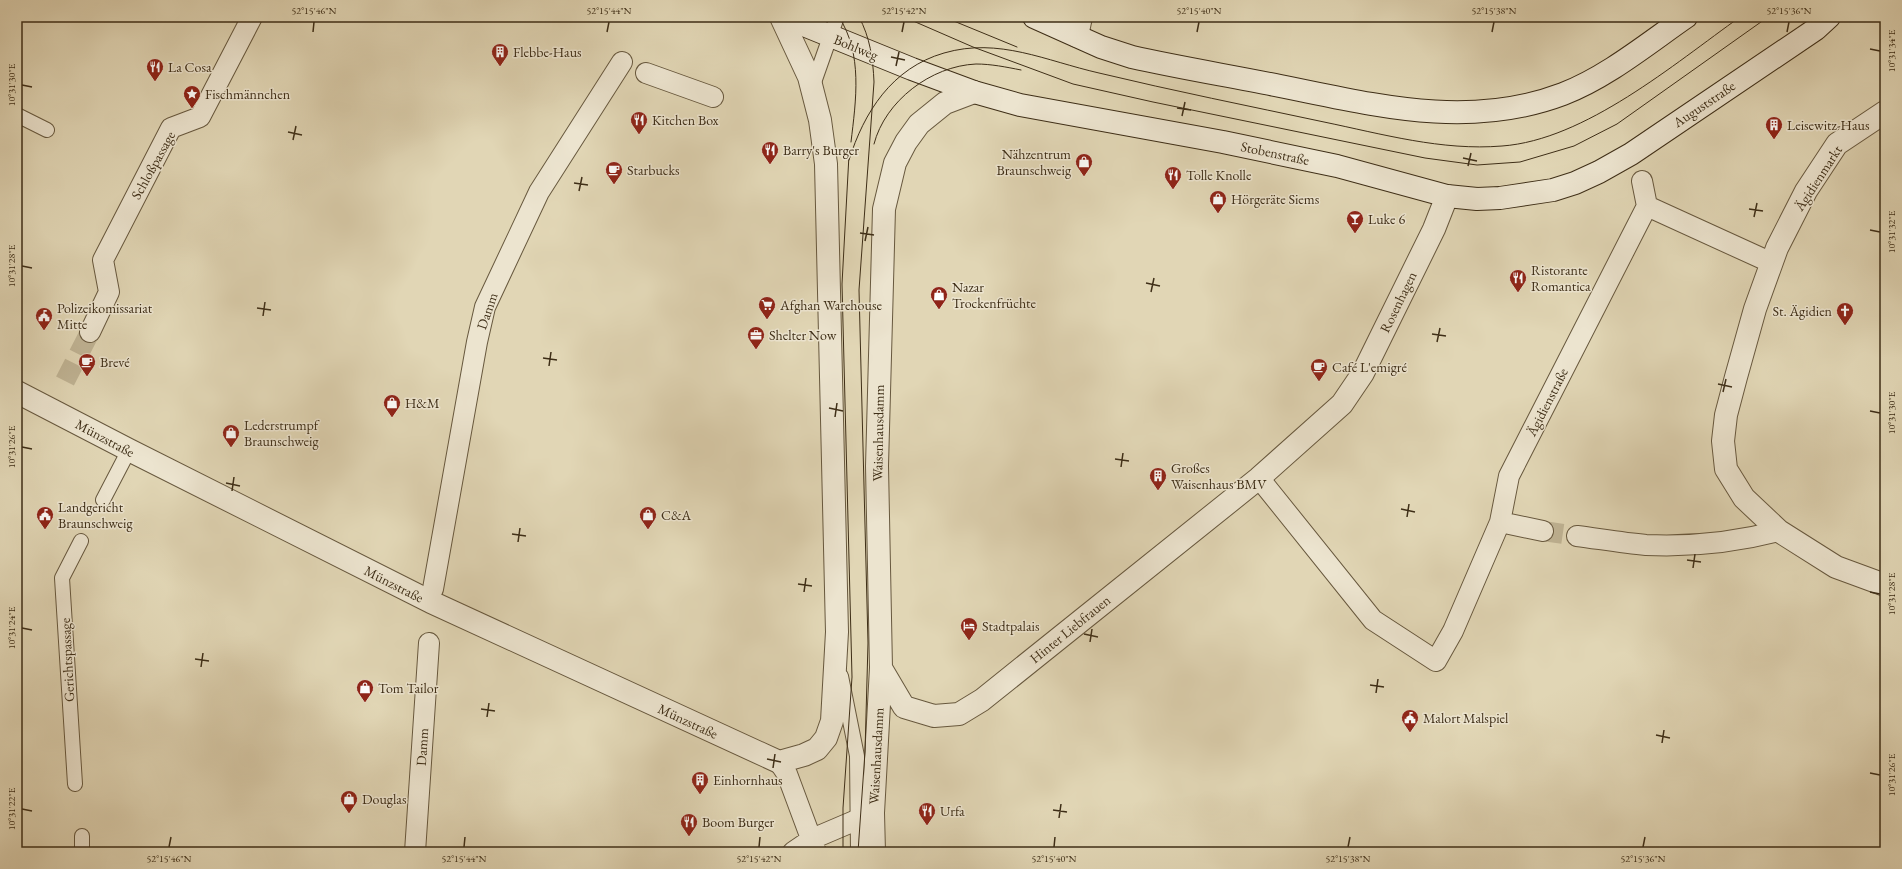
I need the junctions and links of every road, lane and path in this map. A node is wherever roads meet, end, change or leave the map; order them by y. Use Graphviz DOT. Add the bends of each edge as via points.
graph roads {
  1 [pos="252,17"];
  2 [pos="781,17"];
  3 [pos="784,17"];
  4 [pos="1034,17"];
  5 [pos="1686,17"];
  6 [pos="1829,17"];
  7 [pos="834,27"];
  8 [pos="1079,27"];
  9 [pos="622,62"];
  10 [pos="646,73"];
  11 [pos="812,89"];
  12 [pos="974,92"];
  13 [pos="713,97"];
  14 [pos="1885,112"];
  15 [pos="17,115"];
  16 [pos="47,130"];
  17 [pos="1642,181"];
  18 [pos="1575,183"];
  19 [pos="1447,196"];
  20 [pos="1647,206"];
  21 [pos="1772,262"];
  22 [pos="90,332"];
  23 [pos="17,392"];
  24 [pos="1342,404"];
  25 [pos="129,450"];
  26 [pos="1259,478"];
  27 [pos="103,500"];
  28 [pos="1500,522"];
  29 [pos="1543,531"];
  30 [pos="1779,531"];
  31 [pos="1577,536"];
  32 [pos="81,541"];
  33 [pos="1885,585"];
  34 [pos="433,589"];
  35 [pos="429,643"];
  36 [pos="836,652"];
  37 [pos="881,668"];
  38 [pos="779,762"];
  39 [pos="75,784"];
  40 [pos="865,817"];
  41 [pos="82,836"];
  42 [pos="814,845"];
  43 [pos="82,852"];
  44 [pos="415,852"];
  45 [pos="793,852"];
  46 [pos="858,852"];
  47 [pos="874,852"];
  1 -- 22 [label="street, Schloßpassage" via="200,117 171,128 103,260 109,292"];
  2 -- 11 [label="street, Waisenhausdamm"];
  3 -- 7 [label="street, Bohlweg"];
  4 -- 8 [label="street"];
  5 -- 8 [label="street" via="1619,63 1563,94 1532,104 1476,113 1420,112 1386,108 1132,57 1101,47"];
  6 -- 18 [label="street, Auguststraße" via="1816,29 1631,154"];
  7 -- 11 [label="lane"];
  7 -- 12 [label="street, Bohlweg"];
  9 -- 34 [label="street, Damm" via="540,192 485,307"];
  10 -- 13 [label="street"];
  11 -- 36 [label="street, Waisenhausdamm" via="820,120 826,164"];
  12 -- 19 [label="street, Stobenstraße" via="1020,105 1223,142 1337,166"];
  12 -- 37 [label="street, Waisenhausdamm" via="945,103 919,124 895,163 884,209 877,466"];
  14 -- 21 [label="street, Ägidienmarkt" via="1837,144 1806,191"];
  15 -- 16 [label="lane"];
  17 -- 20 [label="street"];
  18 -- 19 [label="street, Stobenstraße" via="1553,190 1500,198"];
  19 -- 24 [label="street, Rosenhagen" via="1434,229 1363,373"];
  20 -- 21 [label="street"];
  20 -- 28 [label="street, Ägidienstraße" via="1509,476"];
  21 -- 30 [label="street, Ägidienmarkt" via="1755,309 1736,377 1726,415 1723,442 1726,469 1744,498"];
  23 -- 25 [label="street, Münzstraße"];
  24 -- 26 [label="street, Hinter Liebfrauen"];
  25 -- 27 [label="lane"];
  25 -- 38 [label="street, Münzstraße" via="431,602"];
  26 -- 28 [label="street, Ägidienstraße" via="1373,620 1436,661 1453,631"];
  26 -- 37 [label="street, Hinter Liebfrauen" via="982,700 959,714 934,716 904,707"];
  28 -- 29 [label="street"];
  30 -- 31 [label="street" via="1745,539 1697,544 1646,545"];
  30 -- 33 [label="street, Ägidienmarkt" via="1836,567"];
  32 -- 39 [label="lane, Gerichtspassage" via="62,578"];
  35 -- 44 [label="street, Damm"];
  36 -- 38 [label="street, Waisenhausdamm" via="832,721 826,738 817,749 798,758"];
  36 -- 40 [label="lane, Waisenhausdamm" via="857,756"];
  37 -- 40 [label="street, Waisenhausdamm"];
  38 -- 42 [label="street" via="787,774"];
  40 -- 42 [label="street"];
  40 -- 46 [label="lane, Waisenhausdamm"];
  40 -- 47 [label="street"];
  41 -- 43 [label="lane"];
  42 -- 45 [label="street"];
}
